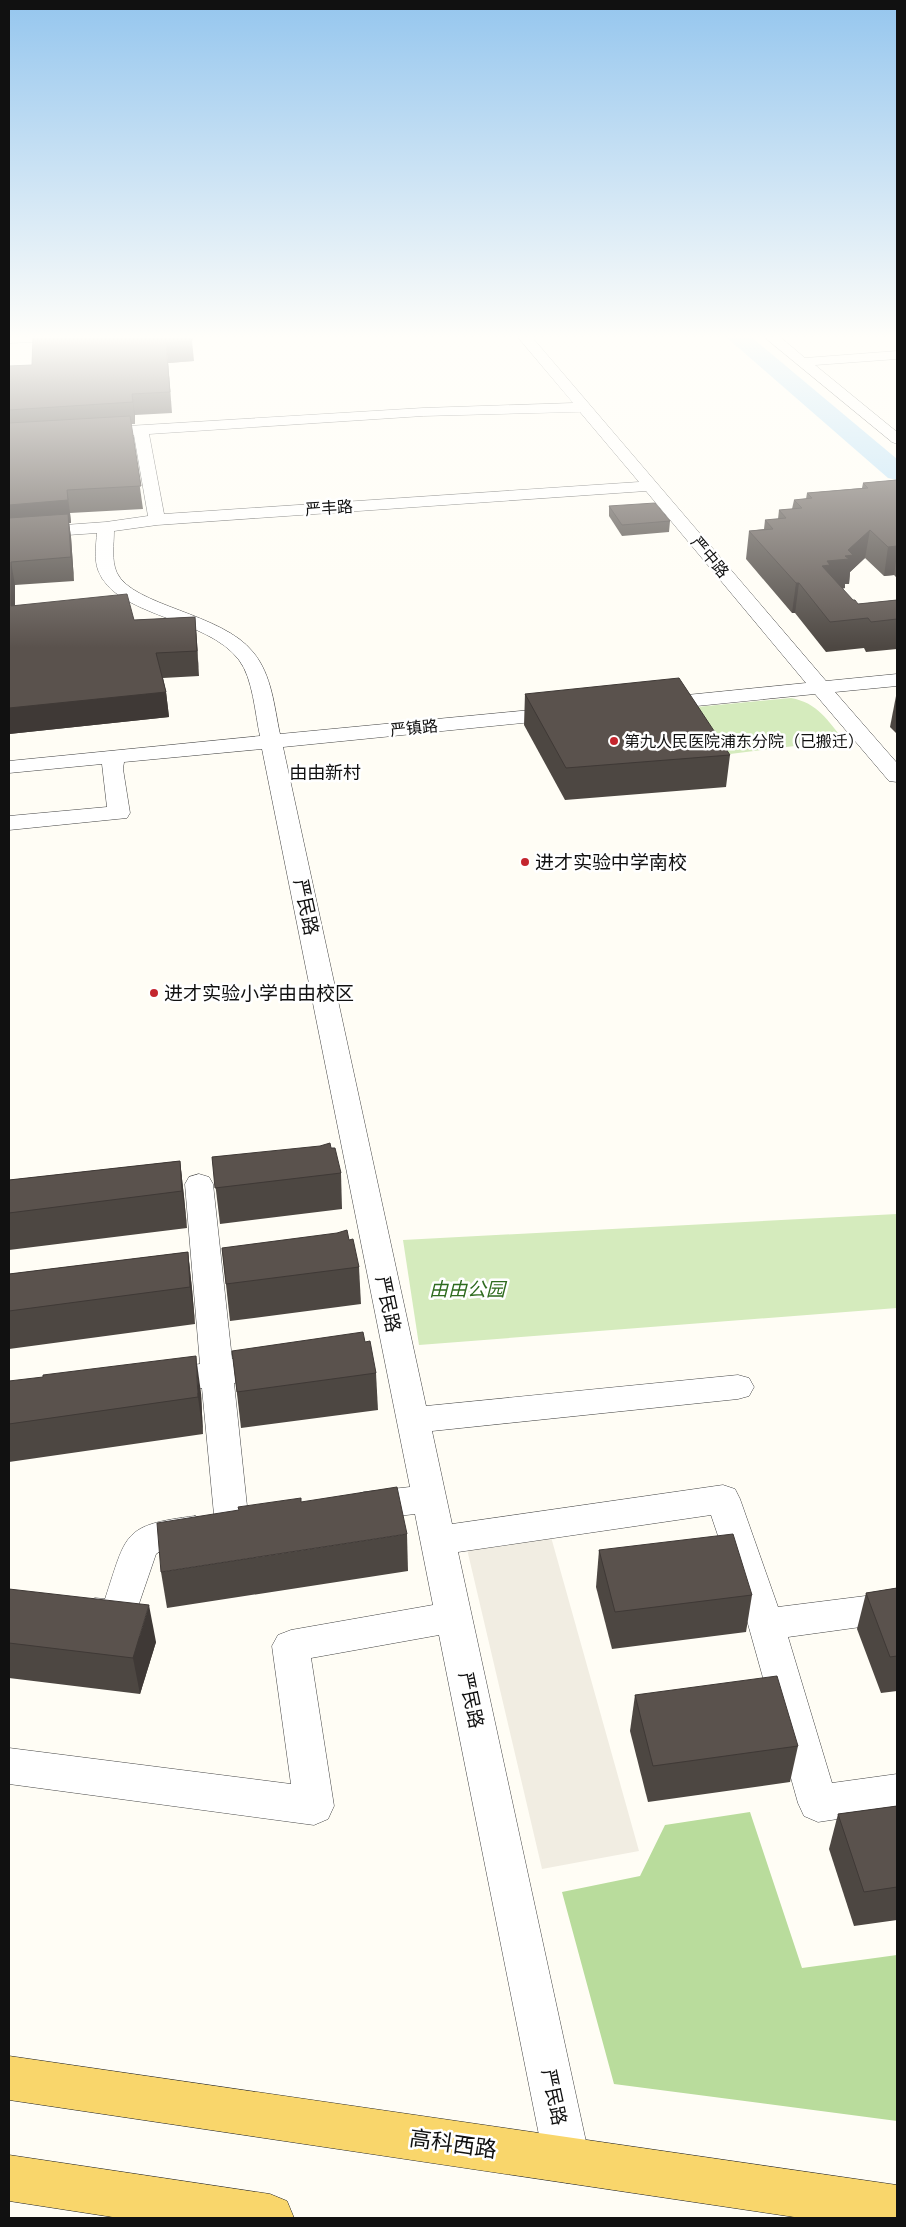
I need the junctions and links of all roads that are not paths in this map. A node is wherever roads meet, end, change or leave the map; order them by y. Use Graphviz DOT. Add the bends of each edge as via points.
graph roads {
  1 [pos="143,440"];
  2 [pos="611,440"];
  3 [pos="651,486"];
  4 [pos="157,520"];
  5 [pos="106,527"];
  6 [pos="9,534"];
  7 [pos="897,680"];
  8 [pos="820,687"];
  9 [pos="642,705"];
  10 [pos="583,711"];
  11 [pos="272,743"];
  12 [pos="114,757"];
  13 [pos="9,767"];
  14 [pos="897,776"];
  15 [pos="9,823"];
  16 [pos="199,1184"];
  17 [pos="301,1362"];
  18 [pos="218,1373"];
  19 [pos="132,1385"];
  20 [pos="738,1387"];
  21 [pos="413,1420"];
  22 [pos="429,1499"];
  23 [pos="335,1510"];
  24 [pos="438,1540"];
  25 [pos="897,1607"];
  26 [pos="68,1610"];
  27 [pos="454,1617"];
  28 [pos="766,1624"];
  29 [pos="9,1766"];
  30 [pos="897,1792"];
  31 [pos="9,2078"];
  32 [pos="567,2160"];
  33 [pos="9,2178"];
  34 [pos="897,2209"];
  35 [pos="270,2218"];
  1 -- 4 [label="street"];
  2 -- 3 [label="street, 严中路"];
  3 -- 4 [label="street, 严丰路"];
  3 -- 8 [label="street, 严中路"];
  4 -- 5 [label="street, 严丰路"];
  5 -- 6 [label="street, 严丰路"];
  5 -- 11 [label="street, 严民路" via="106,564 115,583 143,601 221,633 251,660 261,686"];
  7 -- 8 [label="street"];
  8 -- 9 [label="street"];
  8 -- 14 [label="street, 严中路"];
  10 -- 11 [label="street, 严镇路"];
  11 -- 12 [label="street, 严镇路"];
  11 -- 21 [label="street, 严民路"];
  12 -- 13 [label="street, 严镇路"];
  12 -- 15 [label="street" via="112,768 119,813"];
  16 -- 18 [label="street"];
  17 -- 18 [label="street"];
  18 -- 19 [label="street"];
  18 -- 26 [label="street" via="246,1523 158,1536 146,1541 139,1550 118,1616"];
  20 -- 21 [label="street"];
  21 -- 22 [label="street, 严民路"];
  22 -- 23 [label="street"];
  22 -- 24 [label="street, 严民路"];
  24 -- 27 [label="street, 严民路"];
  24 -- 28 [label="street" via="723,1499"];
  25 -- 28 [label="street"];
  27 -- 29 [label="street" via="291,1646 314,1806"];
  27 -- 32 [label="street, 严民路"];
  28 -- 30 [label="street" via="818,1803"];
  31 -- 32 [label="main road, 高科西路"];
  32 -- 34 [label="main road, 高科西路"];
  33 -- 35 [label="main road"];
}
